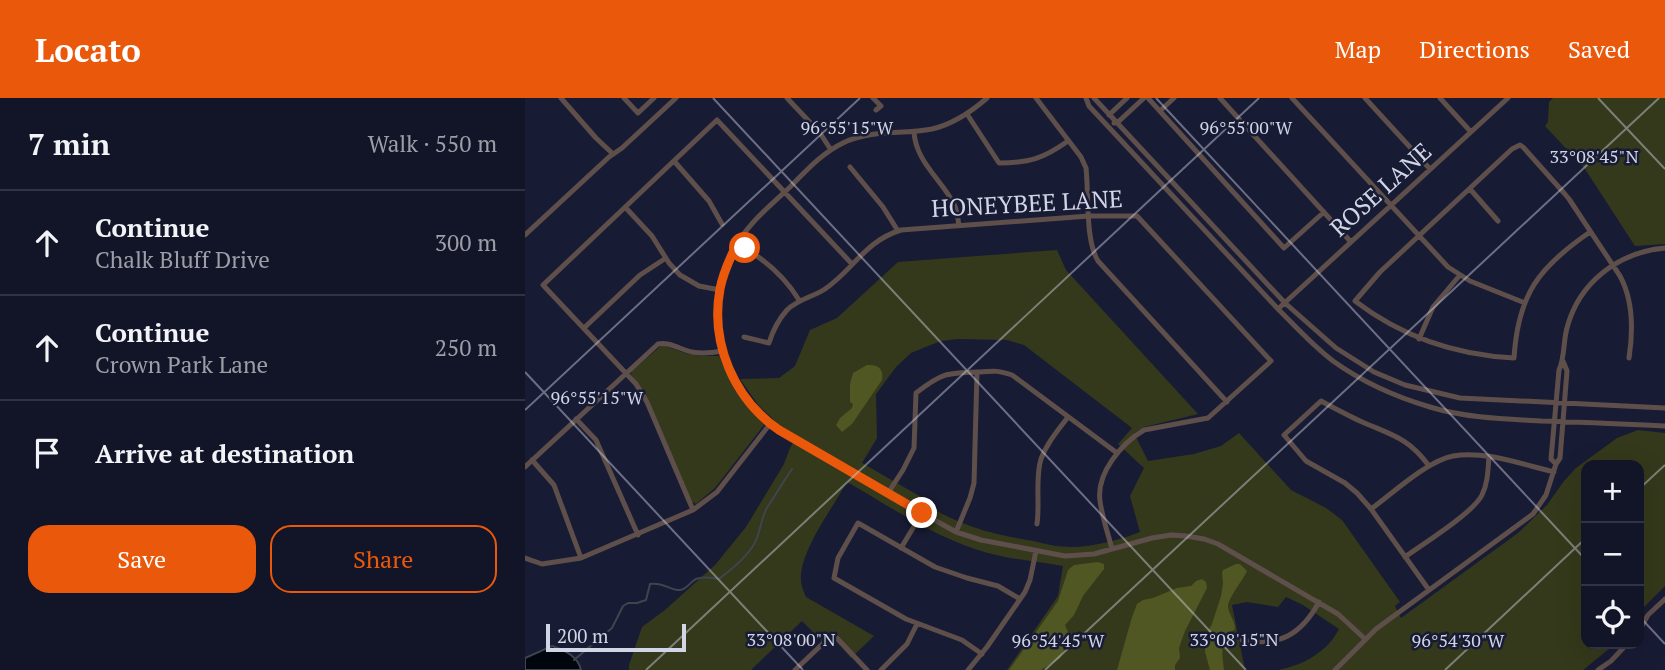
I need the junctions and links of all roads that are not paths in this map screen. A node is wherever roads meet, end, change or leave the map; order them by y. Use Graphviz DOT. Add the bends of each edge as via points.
graph roads {
  1 [pos="561,98"];
  2 [pos="624,98"];
  3 [pos="654,98"];
  4 [pos="676,98"];
  5 [pos="787,98"];
  6 [pos="873,98"];
  7 [pos="988,98"];
  8 [pos="1036,98"];
  9 [pos="1086,98"];
  10 [pos="1094,98"];
  11 [pos="1126,98"];
  12 [pos="1146,98"];
  13 [pos="1174,98"];
  14 [pos="1220,98"];
  15 [pos="1292,98"];
  16 [pos="1365,98"];
  17 [pos="1440,98"];
  18 [pos="1508,98"];
  19 [pos="876,110"];
  20 [pos="1160,111"];
  21 [pos="967,114"];
  22 [pos="1109,114"];
  23 [pos="1117,123"];
  24 [pos="1107,124"];
  25 [pos="914,131"];
  26 [pos="1471,132"];
  27 [pos="1068,141"];
  28 [pos="831,150"];
  29 [pos="613,154"];
  30 [pos="674,161"];
  31 [pos="851,167"];
  32 [pos="1430,169"];
  33 [pos="1470,189"];
  34 [pos="785,192"];
  35 [pos="1391,205"];
  36 [pos="625,207"];
  37 [pos="1324,212"];
  38 [pos="1089,216"];
  39 [pos="1498,221"];
  40 [pos="722,223"];
  41 [pos="959,226"];
  42 [pos="898,231"];
  43 [pos="1590,232"];
  44 [pos="525,235"];
  45 [pos="1418,236"];
  46 [pos="1350,242"];
  47 [pos="737,244"];
  48 [pos="1665,248"];
  49 [pos="666,258"];
  50 [pos="852,264"];
  51 [pos="1612,265"];
  52 [pos="1460,275"];
  53 [pos="720,290"];
  54 [pos="799,300"];
  55 [pos="1285,303"];
  56 [pos="1525,303"];
  57 [pos="1278,309"];
  58 [pos="584,328"];
  59 [pos="744,337"];
  60 [pos="1419,338"];
  61 [pos="722,351"];
  62 [pos="1629,358"];
  63 [pos="1563,361"];
  64 [pos="626,372"];
  65 [pos="977,372"];
  66 [pos="1227,402"];
  67 [pos="1556,403"];
  68 [pos="1565,403"];
  69 [pos="1665,408"];
  70 [pos="1068,417"];
  71 [pos="576,419"];
  72 [pos="1555,421"];
  73 [pos="1563,422"];
  74 [pos="770,424"];
  75 [pos="1665,426"];
  76 [pos="1117,453"];
  77 [pos="1489,456"];
  78 [pos="532,460"];
  79 [pos="1556,464"];
  80 [pos="1429,466"];
  81 [pos="525,467"];
  82 [pos="1554,472"];
  83 [pos="888,493"];
  84 [pos="1371,509"];
  85 [pos="693,510"];
  86 [pos="922,513"];
  87 [pos="1037,524"];
  88 [pos="956,531"];
  89 [pos="638,535"];
  90 [pos="901,548"];
  91 [pos="1112,549"];
  92 [pos="1036,551"];
  93 [pos="1405,557"];
  94 [pos="525,558"];
  95 [pos="581,558"];
  96 [pos="1429,590"];
  97 [pos="1665,599"];
  98 [pos="1020,600"];
  99 [pos="1319,602"];
  100 [pos="1644,622"];
  101 [pos="916,624"];
  102 [pos="1365,639"];
  103 [pos="1242,640"];
  104 [pos="1622,649"];
  105 [pos="982,654"];
  106 [pos="795,670"];
  107 [pos="867,670"];
  108 [pos="881,670"];
  109 [pos="968,670"];
  110 [pos="1335,670"];
  111 [pos="1598,670"];
  1 -- 29 [label="street"];
  2 -- 3 [label="street" via="638,113"];
  4 -- 29 [label="street"];
  5 -- 28 [label="street"];
  6 -- 19 [label="street" via="881,106"];
  7 -- 21 [label="street"];
  8 -- 27 [label="street"];
  9 -- 24 [label="street"];
  10 -- 22 [label="street"];
  11 -- 22 [label="street"];
  12 -- 20 [label="street"];
  12 -- 23 [label="street"];
  13 -- 20 [label="street"];
  14 -- 37 [label="street"];
  15 -- 35 [label="street"];
  16 -- 32 [label="street"];
  17 -- 26 [label="street"];
  18 -- 26 [label="street, ROSE LANE"];
  20 -- 37 [label="street" via="1284,248"];
  21 -- 25 [label="street" via="946,125"];
  21 -- 27 [label="street" via="999,163 1044,157"];
  22 -- 23 [label="street"];
  22 -- 24 [label="street"];
  23 -- 24 [label="street"];
  23 -- 55 [label="street"];
  24 -- 57 [label="street"];
  25 -- 28 [label="street" via="863,136"];
  25 -- 41 [label="street" via="916,146 954,205"];
  26 -- 32 [label="street, ROSE LANE"];
  27 -- 38 [label="street" via="1086,168"];
  28 -- 34 [label="street"];
  29 -- 44 [label="street"];
  30 -- 34 [label="street" via="717,120"];
  30 -- 36 [label="street"];
  30 -- 40 [label="street"];
  31 -- 42 [label="street"];
  32 -- 35 [label="street, ROSE LANE"];
  33 -- 39 [label="street"];
  33 -- 43 [label="street" via="1520,145 1559,186"];
  33 -- 45 [label="street"];
  34 -- 47 [label="street"];
  34 -- 50 [label="street"];
  35 -- 45 [label="street"];
  35 -- 46 [label="street, ROSE LANE"];
  36 -- 49 [label="street"];
  36 -- 58 [label="street" via="543,285"];
  37 -- 46 [label="street"];
  38 -- 41 [label="street, HONEYBEE LANE"];
  38 -- 66 [label="street" via="1090,241 1098,261"];
  38 -- 66 [label="street, HONEYBEE LANE" via="1137,216 1271,361"];
  41 -- 42 [label="street, HONEYBEE LANE"];
  42 -- 50 [label="street, HONEYBEE LANE" via="880,239"];
  43 -- 51 [label="street"];
  43 -- 56 [label="street" via="1549,264"];
  45 -- 52 [label="street"];
  45 -- 60 [label="street" via="1355,302"];
  46 -- 55 [label="street, ROSE LANE"];
  47 -- 53 [label="street"];
  47 -- 54 [label="street" via="778,273"];
  48 -- 51 [label="street" via="1637,253"];
  49 -- 53 [label="street" via="689,281"];
  49 -- 58 [label="street" via="640,275"];
  50 -- 54 [label="street, HONEYBEE LANE" via="828,287"];
  51 -- 62 [label="street" via="1628,298"];
  51 -- 63 [label="street" via="1594,279 1576,304"];
  52 -- 56 [label="street"];
  52 -- 60 [label="street" via="1433,307"];
  53 -- 61 [label="street" via="717,310"];
  54 -- 59 [label="street, HONEYBEE LANE" via="781,317 769,343"];
  55 -- 57 [label="street, ROSE LANE"];
  55 -- 67 [label="street" via="1336,348 1405,385 1460,398"];
  56 -- 60 [label="street" via="1514,358 1463,352"];
  57 -- 72 [label="street" via="1333,360 1399,396 1459,413"];
  58 -- 64 [label="street"];
  61 -- 64 [label="street" via="695,353 661,342"];
  61 -- 74 [label="street" via="740,390"];
  63 -- 67 [label="street"];
  63 -- 68 [label="street" via="1567,371"];
  64 -- 71 [label="street"];
  64 -- 85 [label="street" via="647,402"];
  65 -- 70 [label="street" via="1012,374"];
  65 -- 83 [label="street" via="945,374 916,393 914,448"];
  65 -- 88 [label="street" via="974,483"];
  66 -- 76 [label="street" via="1208,418 1145,430"];
  67 -- 68 [label="street"];
  67 -- 72 [label="street"];
  68 -- 69 [label="street"];
  68 -- 73 [label="street"];
  70 -- 76 [label="street"];
  70 -- 87 [label="street" via="1040,461"];
  71 -- 78 [label="street"];
  71 -- 89 [label="street" via="596,440"];
  72 -- 73 [label="street"];
  72 -- 79 [label="street" via="1551,459"];
  73 -- 75 [label="street"];
  73 -- 79 [label="street"];
  74 -- 83 [label="street"];
  74 -- 85 [label="street" via="717,492"];
  76 -- 91 [label="street" via="1103,476 1099,499"];
  77 -- 80 [label="street" via="1452,456"];
  77 -- 82 [label="street"];
  77 -- 93 [label="street" via="1482,496 1470,510"];
  78 -- 81 [label="street"];
  78 -- 95 [label="street" via="554,485"];
  79 -- 82 [label="street"];
  80 -- 84 [label="street"];
  80 -- 84 [label="street" via="1399,437 1321,401 1284,435 1306,461 1345,483"];
  82 -- 96 [label="street" via="1533,514"];
  83 -- 86 [label="street"];
  84 -- 93 [label="street"];
  85 -- 89 [label="street"];
  86 -- 88 [label="street"];
  86 -- 90 [label="street"];
  88 -- 92 [label="street"];
  89 -- 95 [label="street"];
  90 -- 98 [label="street" via="946,571 998,586"];
  90 -- 101 [label="street" via="858,523 838,558 834,578"];
  91 -- 92 [label="street" via="1065,556"];
  91 -- 99 [label="street" via="1171,535 1204,539"];
  92 -- 98 [label="street"];
  93 -- 96 [label="street"];
  94 -- 95 [label="street" via="542,564"];
  96 -- 102 [label="street"];
  97 -- 100 [label="street"];
  98 -- 105 [label="street"];
  99 -- 102 [label="street"];
  99 -- 103 [label="street" via="1305,624 1288,637 1258,643"];
  101 -- 105 [label="street" via="962,640"];
  101 -- 108 [label="street" via="903,649"];
  102 -- 110 [label="street"];
  104 -- 111 [label="street"];
  105 -- 109 [label="street"];
  106 -- 107 [label="street" via="833,634"];
}
